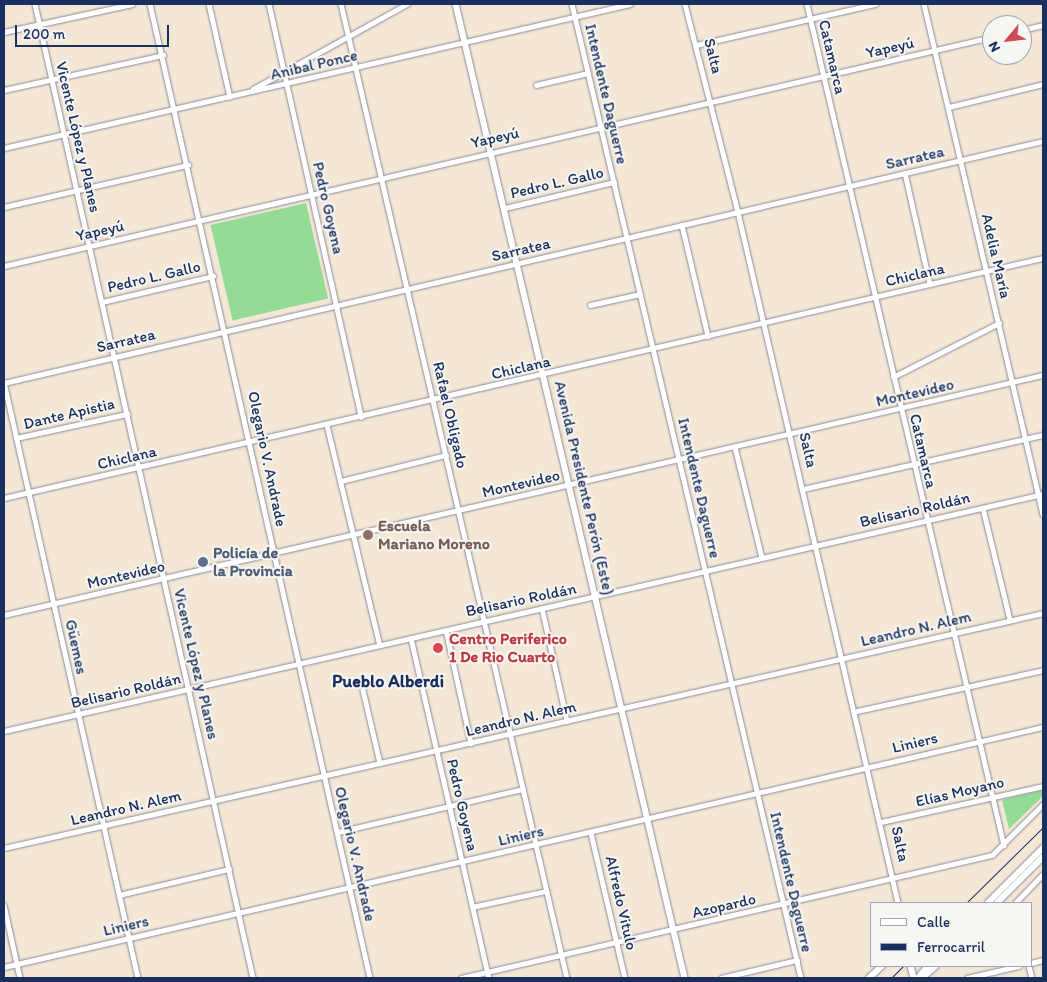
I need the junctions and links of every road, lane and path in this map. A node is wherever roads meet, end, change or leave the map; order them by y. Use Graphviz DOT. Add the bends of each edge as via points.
graph roads {
  1 [pos="35,4"];
  2 [pos="132,4"];
  3 [pos="150,4"];
  4 [pos="209,4"];
  5 [pos="269,4"];
  6 [pos="342,4"];
  7 [pos="393,4"];
  8 [pos="407,4"];
  9 [pos="456,4"];
  10 [pos="572,4"];
  11 [pos="628,4"];
  12 [pos="685,4"];
  13 [pos="807,4"];
  14 [pos="875,4"];
  15 [pos="924,4"];
  16 [pos="395,10"];
  17 [pos="575,17"];
  18 [pos="810,18"];
  19 [pos="40,24"];
  20 [pos="4,32"];
  21 [pos="349,36"];
  22 [pos="982,39"];
  23 [pos="465,43"];
  24 [pos="696,45"];
  25 [pos="936,50"];
  26 [pos="163,55"];
  27 [pos="357,68"];
  28 [pos="284,72"];
  29 [pos="588,73"];
  30 [pos="824,76"];
  31 [pos="52,78"];
  32 [pos="286,84"];
  33 [pos="1043,84"];
  34 [pos="536,85"];
  35 [pos="4,90"];
  36 [pos="247,93"];
  37 [pos="230,97"];
  38 [pos="710,102"];
  39 [pos="949,107"];
  40 [pos="176,110"];
  41 [pos="600,126"];
  42 [pos="64,134"];
  43 [pos="1043,141"];
  44 [pos="4,148"];
  45 [pos="491,151"];
  46 [pos="961,160"];
  47 [pos="188,164"];
  48 [pos="905,173"];
  49 [pos="382,178"];
  50 [pos="614,182"];
  51 [pos="848,186"];
  52 [pos="77,190"];
  53 [pos="312,194"];
  54 [pos="4,207"];
  55 [pos="505,208"];
  56 [pos="738,212"];
  57 [pos="200,220"];
  58 [pos="682,225"];
  59 [pos="627,238"];
  60 [pos="89,246"];
  61 [pos="1043,258"];
  62 [pos="519,264"];
  63 [pos="4,266"];
  64 [pos="987,271"];
  65 [pos="213,276"];
  66 [pos="930,284"];
  67 [pos="408,288"];
  68 [pos="640,294"];
  69 [pos="874,297"];
  70 [pos="102,302"];
  71 [pos="337,304"];
  72 [pos="590,306"];
  73 [pos="764,323"];
  74 [pos="999,323"];
  75 [pos="226,331"];
  76 [pos="708,336"];
  77 [pos="653,350"];
  78 [pos="114,357"];
  79 [pos="1043,375"];
  80 [pos="543,376"];
  81 [pos="893,377"];
  82 [pos="4,382"];
  83 [pos="1013,383"];
  84 [pos="433,400"];
  85 [pos="901,409"];
  86 [pos="127,414"];
  87 [pos="361,417"];
  88 [pos="327,425"];
  89 [pos="790,434"];
  90 [pos="1043,436"];
  91 [pos="16,438"];
  92 [pos="1027,439"];
  93 [pos="250,443"];
  94 [pos="735,447"];
  95 [pos="446,455"];
  96 [pos="679,460"];
  97 [pos="914,464"];
  98 [pos="139,468"];
  99 [pos="341,481"];
  100 [pos="569,486"];
  101 [pos="803,489"];
  102 [pos="28,493"];
  103 [pos="1041,495"];
  104 [pos="4,498"];
  105 [pos="983,508"];
  106 [pos="459,511"];
  107 [pos="1043,514"];
  108 [pos="927,520"];
  109 [pos="354,536"];
  110 [pos="816,545"];
  111 [pos="274,554"];
  112 [pos="762,558"];
  113 [pos="705,571"];
  114 [pos="164,578"];
  115 [pos="596,597"];
  116 [pos="54,604"];
  117 [pos="542,608"];
  118 [pos="1043,612"];
  119 [pos="4,615"];
  120 [pos="1010,620"];
  121 [pos="484,621"];
  122 [pos="446,630"];
  123 [pos="953,633"];
  124 [pos="411,638"];
  125 [pos="380,645"];
  126 [pos="844,658"];
  127 [pos="300,664"];
  128 [pos="1043,670"];
  129 [pos="732,684"];
  130 [pos="966,687"];
  131 [pos="189,690"];
  132 [pos="363,690"];
  133 [pos="621,709"];
  134 [pos="857,711"];
  135 [pos="78,715"];
  136 [pos="567,721"];
  137 [pos="1043,727"];
  138 [pos="4,731"];
  139 [pos="510,734"];
  140 [pos="979,741"];
  141 [pos="471,742"];
  142 [pos="436,750"];
  143 [pos="380,763"];
  144 [pos="869,766"];
  145 [pos="325,775"];
  146 [pos="1043,786"];
  147 [pos="523,789"];
  148 [pos="758,794"];
  149 [pos="992,797"];
  150 [pos="214,800"];
  151 [pos="1043,804"];
  152 [pos="449,806"];
  153 [pos="648,819"];
  154 [pos="881,822"];
  155 [pos="103,825"];
  156 [pos="338,832"];
  157 [pos="591,833"];
  158 [pos="536,845"];
  159 [pos="1004,845"];
  160 [pos="4,848"];
  161 [pos="1043,848"];
  162 [pos="1043,857"];
  163 [pos="462,863"];
  164 [pos="229,869"];
  165 [pos="1043,874"];
  166 [pos="894,877"];
  167 [pos="350,889"];
  168 [pos="546,891"];
  169 [pos="119,895"];
  170 [pos="898,902"];
  171 [pos="989,902"];
  172 [pos="998,902"];
  173 [pos="1016,902"];
  174 [pos="784,904"];
  175 [pos="4,905"];
  176 [pos="472,907"];
  177 [pos="239,913"];
  178 [pos="674,930"];
  179 [pos="129,938"];
  180 [pos="618,944"];
  181 [pos="562,957"];
  182 [pos="797,960"];
  183 [pos="17,964"];
  184 [pos="4,967"];
  185 [pos="881,967"];
  186 [pos="927,967"];
  187 [pos="935,967"];
  188 [pos="1014,967"];
  189 [pos="488,972"];
  190 [pos="20,978"];
  191 [pos="138,978"];
  192 [pos="254,978"];
  193 [pos="370,978"];
  194 [pos="461,978"];
  195 [pos="489,978"];
  196 [pos="567,978"];
  197 [pos="625,978"];
  198 [pos="685,978"];
  199 [pos="721,978"];
  200 [pos="801,978"];
  201 [pos="869,978"];
  202 [pos="916,978"];
  203 [pos="922,978"];
  204 [pos="967,978"];
  1 -- 19 [label="street, Vicente López y Planes"];
  2 -- 19 [label="street"];
  3 -- 26 [label="street, Olegario V. Andrade"];
  4 -- 37 [label="street"];
  5 -- 28 [label="street, Pedro Goyena"];
  6 -- 21 [label="street, Rafael Obligado"];
  7 -- 16 [label="street"];
  8 -- 16 [label="street"];
  9 -- 23 [label="main road, Avenida Presidente Perón (Este)"];
  10 -- 17 [label="street, Intendente Daguerre"];
  11 -- 17 [label="street, Anibal Ponce"];
  12 -- 24 [label="street, Salta"];
  13 -- 18 [label="street, Catamarca"];
  14 -- 18 [label="street"];
  15 -- 25 [label="street, Adelia María"];
  16 -- 21 [label="street"];
  17 -- 23 [label="street, Anibal Ponce"];
  17 -- 29 [label="street, Intendente Daguerre"];
  18 -- 24 [label="street"];
  18 -- 30 [label="street, Catamarca"];
  19 -- 20 [label="street"];
  19 -- 31 [label="street, Vicente López y Planes"];
  21 -- 27 [label="street, Rafael Obligado"];
  21 -- 28 [label="street"];
  22 -- 25 [label="street, Yapeyú"];
  23 -- 27 [label="street, Anibal Ponce"];
  23 -- 45 [label="main road, Avenida Presidente Perón (Este)"];
  24 -- 38 [label="street, Salta"];
  25 -- 30 [label="street, Yapeyú"];
  25 -- 39 [label="street, Adelia María"];
  26 -- 31 [label="street"];
  26 -- 40 [label="street, Olegario V. Andrade"];
  27 -- 32 [label="street, Anibal Ponce"];
  27 -- 49 [label="street, Rafael Obligado"];
  28 -- 32 [label="street, Pedro Goyena"];
  28 -- 36 [label="street"];
  29 -- 34 [label="street"];
  29 -- 41 [label="street, Intendente Daguerre"];
  30 -- 38 [label="street, Yapeyú"];
  30 -- 51 [label="street, Catamarca"];
  31 -- 35 [label="street"];
  31 -- 42 [label="street, Vicente López y Planes"];
  32 -- 36 [label="street, Anibal Ponce"];
  32 -- 53 [label="street, Pedro Goyena"];
  33 -- 39 [label="street"];
  36 -- 37 [label="street, Anibal Ponce"];
  37 -- 40 [label="street, Anibal Ponce"];
  38 -- 41 [label="street, Yapeyú"];
  38 -- 56 [label="street, Salta"];
  39 -- 46 [label="street, Adelia María"];
  40 -- 42 [label="street, Anibal Ponce"];
  40 -- 47 [label="street, Olegario V. Andrade"];
  41 -- 45 [label="street, Yapeyú"];
  41 -- 50 [label="street, Intendente Daguerre"];
  42 -- 44 [label="street, Anibal Ponce"];
  42 -- 52 [label="street, Vicente López y Planes"];
  43 -- 46 [label="street, Sarratea"];
  45 -- 49 [label="street, Yapeyú"];
  45 -- 55 [label="main road, Avenida Presidente Perón (Este)"];
  46 -- 48 [label="street, Sarratea"];
  46 -- 64 [label="street, Adelia María"];
  47 -- 52 [label="street"];
  47 -- 57 [label="street, Olegario V. Andrade"];
  48 -- 51 [label="street, Sarratea"];
  48 -- 66 [label="street"];
  49 -- 53 [label="street, Yapeyú"];
  49 -- 67 [label="street, Rafael Obligado"];
  50 -- 55 [label="street, Pedro L. Gallo"];
  50 -- 59 [label="street, Intendente Daguerre"];
  51 -- 56 [label="street, Sarratea"];
  51 -- 69 [label="street, Catamarca"];
  52 -- 54 [label="street"];
  52 -- 60 [label="street, Vicente López y Planes"];
  53 -- 57 [label="street, Yapeyú"];
  53 -- 71 [label="street, Pedro Goyena"];
  55 -- 62 [label="main road, Avenida Presidente Perón (Este)"];
  56 -- 58 [label="street, Sarratea"];
  56 -- 73 [label="street, Salta"];
  57 -- 60 [label="street, Yapeyú"];
  57 -- 65 [label="street, Olegario V. Andrade"];
  58 -- 59 [label="street, Sarratea"];
  58 -- 76 [label="street"];
  59 -- 62 [label="street, Sarratea"];
  59 -- 68 [label="street, Intendente Daguerre"];
  60 -- 63 [label="street, Yapeyú"];
  60 -- 70 [label="street, Vicente López y Planes"];
  61 -- 64 [label="street, Chiclana"];
  62 -- 67 [label="street, Sarratea"];
  62 -- 80 [label="main road, Avenida Presidente Perón (Este)"];
  64 -- 66 [label="street, Chiclana"];
  64 -- 74 [label="street, Adelia María"];
  65 -- 70 [label="street, Pedro L. Gallo"];
  65 -- 75 [label="street, Olegario V. Andrade"];
  66 -- 69 [label="street, Chiclana"];
  67 -- 71 [label="street, Sarratea"];
  67 -- 84 [label="street, Rafael Obligado"];
  68 -- 72 [label="street"];
  68 -- 77 [label="street, Intendente Daguerre"];
  69 -- 73 [label="street, Chiclana"];
  69 -- 81 [label="street, Catamarca"];
  70 -- 78 [label="street, Vicente López y Planes"];
  71 -- 75 [label="street, Sarratea"];
  71 -- 87 [label="street, Pedro Goyena"];
  73 -- 76 [label="street, Chiclana"];
  73 -- 89 [label="street, Salta"];
  74 -- 81 [label="street"];
  74 -- 83 [label="street, Adelia María"];
  75 -- 78 [label="street, Sarratea"];
  75 -- 93 [label="street, Olegario V. Andrade"];
  76 -- 77 [label="street, Chiclana"];
  77 -- 80 [label="street, Chiclana"];
  77 -- 96 [label="street, Intendente Daguerre"];
  78 -- 82 [label="street, Sarratea"];
  78 -- 86 [label="street, Vicente López y Planes"];
  79 -- 83 [label="street, Montevideo"];
  80 -- 84 [label="street, Chiclana"];
  80 -- 100 [label="main road, Avenida Presidente Perón (Este)"];
  81 -- 85 [label="street, Catamarca"];
  82 -- 91 [label="street, Güemes"];
  83 -- 85 [label="street, Montevideo"];
  83 -- 92 [label="street, Adelia María"];
  84 -- 87 [label="street, Chiclana"];
  84 -- 95 [label="street, Rafael Obligado"];
  85 -- 89 [label="street, Montevideo"];
  85 -- 97 [label="street, Catamarca"];
  86 -- 91 [label="street, Dante Apistia"];
  86 -- 98 [label="street, Vicente López y Planes"];
  87 -- 88 [label="street, Chiclana"];
  88 -- 93 [label="street, Chiclana"];
  88 -- 99 [label="street"];
  89 -- 94 [label="street, Montevideo"];
  89 -- 101 [label="street, Salta"];
  90 -- 92 [label="street"];
  91 -- 102 [label="street, Güemes"];
  92 -- 97 [label="street"];
  92 -- 103 [label="street, Adelia María"];
  93 -- 98 [label="street, Chiclana"];
  93 -- 111 [label="street, Olegario V. Andrade"];
  94 -- 96 [label="street, Montevideo"];
  94 -- 112 [label="street"];
  95 -- 99 [label="street"];
  95 -- 106 [label="street, Rafael Obligado"];
  96 -- 100 [label="street, Montevideo"];
  96 -- 113 [label="street, Intendente Daguerre"];
  97 -- 101 [label="street"];
  97 -- 108 [label="street, Catamarca"];
  98 -- 102 [label="street, Chiclana"];
  98 -- 114 [label="street, Vicente López y Planes"];
  99 -- 109 [label="street"];
  100 -- 106 [label="street, Montevideo"];
  100 -- 115 [label="main road, Avenida Presidente Perón (Este)"];
  101 -- 110 [label="street, Salta"];
  102 -- 104 [label="street, Chiclana"];
  102 -- 116 [label="street, Güemes"];
  103 -- 105 [label="street, Belisario Roldán"];
  103 -- 107 [label="street, Adelia María"];
  105 -- 108 [label="street, Belisario Roldán"];
  105 -- 120 [label="street"];
  106 -- 109 [label="street, Montevideo"];
  106 -- 121 [label="street, Rafael Obligado"];
  108 -- 110 [label="street, Belisario Roldán"];
  108 -- 123 [label="street, Catamarca"];
  109 -- 111 [label="street, Montevideo"];
  109 -- 125 [label="street"];
  110 -- 112 [label="street, Belisario Roldán"];
  110 -- 126 [label="street, Salta"];
  111 -- 114 [label="street, Montevideo"];
  111 -- 127 [label="street, Olegario V. Andrade"];
  112 -- 113 [label="street, Belisario Roldán"];
  113 -- 115 [label="street, Belisario Roldán"];
  113 -- 129 [label="street, Intendente Daguerre"];
  114 -- 116 [label="street, Montevideo"];
  114 -- 131 [label="street, Vicente López y Planes"];
  115 -- 117 [label="street, Belisario Roldán"];
  115 -- 133 [label="main road, Avenida Presidente Perón (Este)"];
  116 -- 119 [label="street, Montevideo"];
  116 -- 135 [label="street, Güemes"];
  117 -- 121 [label="street, Belisario Roldán"];
  117 -- 136 [label="street"];
  118 -- 120 [label="street, Leandro N. Alem"];
  120 -- 123 [label="street, Leandro N. Alem"];
  121 -- 122 [label="street, Belisario Roldán"];
  121 -- 139 [label="street, Rafael Obligado"];
  122 -- 124 [label="street, Belisario Roldán"];
  122 -- 141 [label="street"];
  123 -- 126 [label="street, Leandro N. Alem"];
  123 -- 130 [label="street, Catamarca"];
  124 -- 125 [label="street, Belisario Roldán"];
  124 -- 142 [label="street, Pedro Goyena"];
  125 -- 127 [label="street, Belisario Roldán"];
  126 -- 129 [label="street, Leandro N. Alem"];
  126 -- 134 [label="street, Salta"];
  127 -- 131 [label="street, Belisario Roldán"];
  127 -- 145 [label="street, Olegario V. Andrade"];
  128 -- 130 [label="street"];
  129 -- 133 [label="street, Leandro N. Alem"];
  129 -- 148 [label="street, Intendente Daguerre"];
  130 -- 134 [label="street"];
  130 -- 140 [label="street, Catamarca"];
  131 -- 135 [label="street, Belisario Roldán"];
  131 -- 150 [label="street, Vicente López y Planes"];
  132 -- 143 [label="street"];
  133 -- 136 [label="street, Leandro N. Alem"];
  133 -- 153 [label="main road, Avenida Presidente Perón (Este)"];
  134 -- 144 [label="street, Salta"];
  135 -- 138 [label="street, Belisario Roldán"];
  135 -- 155 [label="street, Güemes"];
  136 -- 139 [label="street, Leandro N. Alem"];
  137 -- 140 [label="street, Liniers"];
  139 -- 141 [label="street, Leandro N. Alem"];
  139 -- 147 [label="street, Rafael Obligado"];
  140 -- 144 [label="street, Liniers"];
  140 -- 149 [label="street, Catamarca"];
  141 -- 142 [label="street, Leandro N. Alem"];
  142 -- 143 [label="street, Leandro N. Alem"];
  142 -- 152 [label="street, Pedro Goyena"];
  143 -- 145 [label="street, Leandro N. Alem"];
  144 -- 148 [label="street, Liniers"];
  144 -- 154 [label="street, Salta"];
  145 -- 150 [label="street, Leandro N. Alem"];
  145 -- 156 [label="street, Olegario V. Andrade"];
  146 -- 149 [label="street, Elías Moyano"];
  147 -- 152 [label="street"];
  147 -- 158 [label="street, Rafael Obligado"];
  148 -- 153 [label="street, Liniers"];
  148 -- 174 [label="street, Intendente Daguerre"];
  149 -- 154 [label="street, Elías Moyano"];
  149 -- 159 [label="street, Catamarca"];
  150 -- 155 [label="street, Leandro N. Alem"];
  150 -- 164 [label="street, Vicente López y Planes"];
  151 -- 159 [label="street"];
  152 -- 156 [label="street"];
  152 -- 163 [label="street, Pedro Goyena"];
  153 -- 157 [label="street, Liniers"];
  153 -- 178 [label="main road, Avenida Presidente Perón (Este)"];
  154 -- 166 [label="street, Salta"];
  155 -- 160 [label="street, Leandro N. Alem"];
  155 -- 169 [label="street, Güemes"];
  156 -- 167 [label="street, Olegario V. Andrade"];
  157 -- 158 [label="street, Liniers"];
  157 -- 180 [label="street, Alfredo Vitulo"];
  158 -- 163 [label="street, Liniers"];
  158 -- 168 [label="street, Rafael Obligado"];
  159 -- 166 [label="street, Azopardo" via="992,855"];
  161 -- 171 [label="main road"];
  162 -- 172 [label="main road"];
  163 -- 167 [label="street, Liniers"];
  163 -- 176 [label="street, Pedro Goyena"];
  164 -- 169 [label="street"];
  164 -- 177 [label="street, Vicente López y Planes"];
  165 -- 173 [label="street"];
  166 -- 170 [label="street, Salta"];
  166 -- 174 [label="street, Azopardo"];
  167 -- 177 [label="street, Liniers"];
  167 -- 193 [label="street, Olegario V. Andrade"];
  168 -- 176 [label="street"];
  168 -- 181 [label="street, Rafael Obligado"];
  169 -- 179 [label="street, Güemes"];
  174 -- 178 [label="street, Azopardo"];
  174 -- 182 [label="street, Intendente Daguerre"];
  175 -- 183 [label="street"];
  176 -- 189 [label="street, Pedro Goyena"];
  177 -- 179 [label="street, Liniers"];
  177 -- 192 [label="street, Vicente López y Planes"];
  178 -- 180 [label="street, Azopardo"];
  178 -- 198 [label="main road, Avenida Presidente Perón (Este)"];
  179 -- 183 [label="street, Liniers"];
  179 -- 191 [label="street, Güemes"];
  180 -- 181 [label="street, Azopardo"];
  180 -- 197 [label="street, Alfredo Vitulo"];
  181 -- 189 [label="street, Azopardo"];
  181 -- 196 [label="street, Rafael Obligado"];
  182 -- 199 [label="street"];
  182 -- 200 [label="street, Intendente Daguerre"];
  183 -- 184 [label="street, Liniers"];
  183 -- 190 [label="street"];
  185 -- 201 [label="main road"];
  186 -- 202 [label="main road"];
  187 -- 203 [label="main road"];
  188 -- 204 [label="street"];
  189 -- 194 [label="street, Azopardo"];
  189 -- 195 [label="street, Pedro Goyena"];
}
